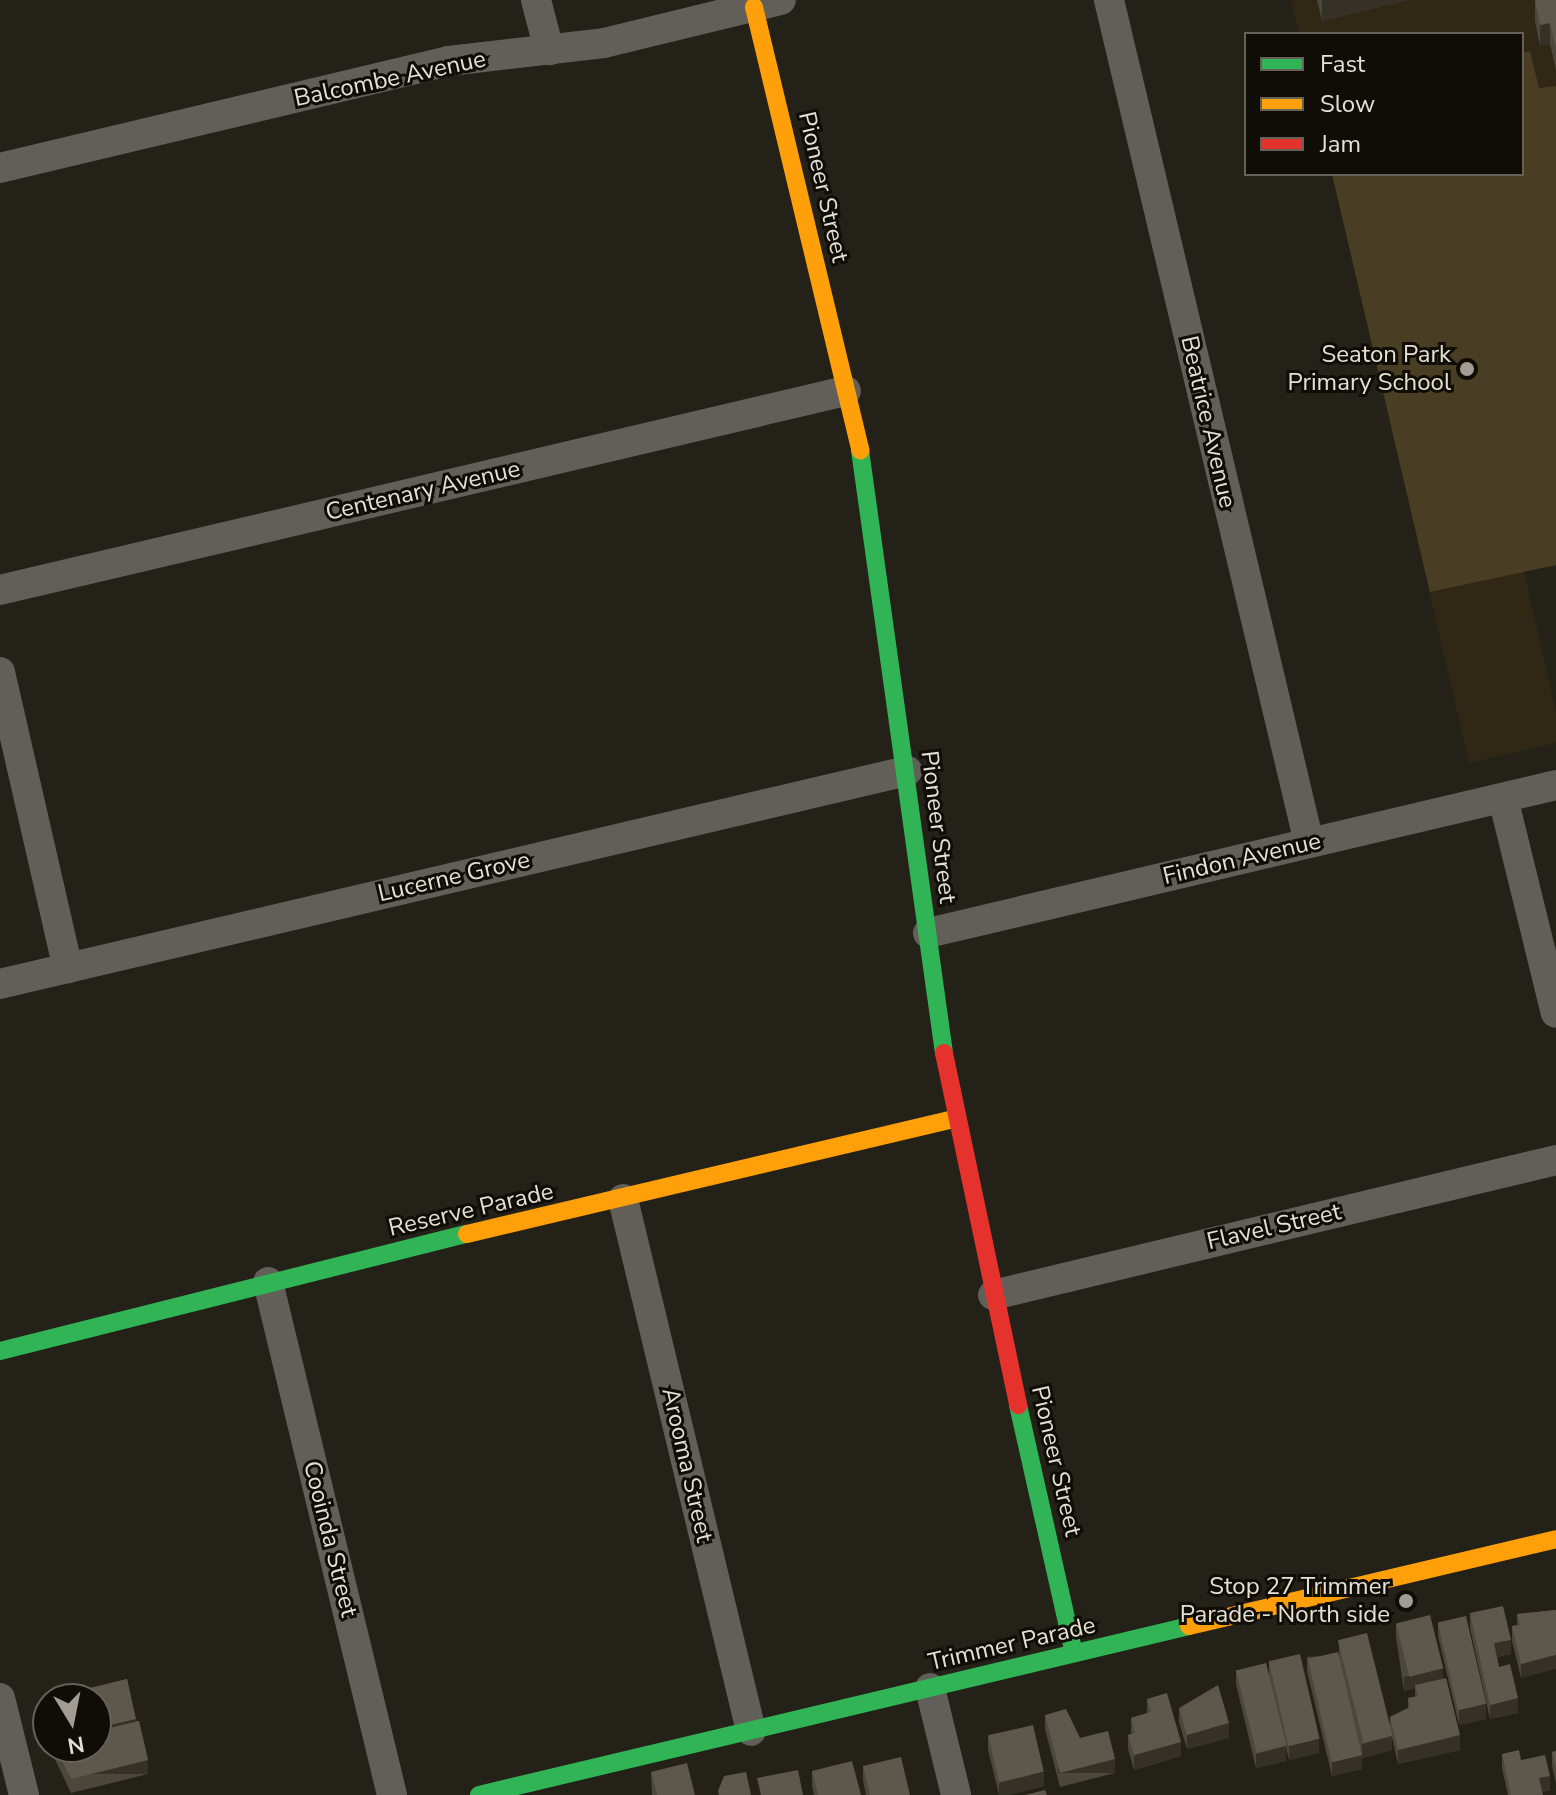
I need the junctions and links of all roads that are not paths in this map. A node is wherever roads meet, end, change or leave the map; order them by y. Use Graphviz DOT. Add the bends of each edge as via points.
graph roads {
  1 [pos="536,0"];
  2 [pos="1109,0"];
  3 [pos="768,3"];
  4 [pos="549,50"];
  5 [pos="0,168"];
  6 [pos="846,391"];
  7 [pos="0,590"];
  8 [pos="0,672"];
  9 [pos="907,771"];
  10 [pos="1556,785"];
  11 [pos="1503,798"];
  12 [pos="1309,843"];
  13 [pos="928,933"];
  14 [pos="68,968"];
  15 [pos="0,984"];
  16 [pos="1556,1013"];
  17 [pos="953,1119"];
  18 [pos="1556,1160"];
  19 [pos="623,1199"];
  20 [pos="268,1282"];
  21 [pos="993,1295"];
  22 [pos="0,1351"];
  23 [pos="1556,1539"];
  24 [pos="1074,1653"];
  25 [pos="930,1688"];
  26 [pos="0,1698"];
  27 [pos="751,1731"];
  28 [pos="24,1795"];
  29 [pos="392,1795"];
  30 [pos="479,1795"];
  31 [pos="956,1795"];
  1 -- 4 [label="street"];
  2 -- 12 [label="street, Beatrice Avenue"];
  3 -- 4 [label="street, Balcombe Avenue"];
  3 -- 6 [label="street, Pioneer Street"];
  4 -- 5 [label="street, Balcombe Avenue" via="449,61"];
  6 -- 7 [label="street, Centenary Avenue"];
  6 -- 9 [label="street, Pioneer Street" via="873,503"];
  8 -- 14 [label="street"];
  9 -- 13 [label="street, Pioneer Street"];
  9 -- 14 [label="street, Lucerne Grove"];
  10 -- 11 [label="street, Findon Avenue"];
  11 -- 12 [label="street, Findon Avenue"];
  11 -- 16 [label="street"];
  12 -- 13 [label="street, Findon Avenue"];
  13 -- 17 [label="street, Pioneer Street"];
  14 -- 15 [label="street, Lucerne Grove"];
  17 -- 19 [label="street, Reserve Parade"];
  17 -- 21 [label="street, Pioneer Street"];
  18 -- 21 [label="street, Flavel Street"];
  19 -- 20 [label="street, Reserve Parade"];
  19 -- 27 [label="street, Arooma Street"];
  20 -- 22 [label="street, Reserve Parade"];
  20 -- 29 [label="street, Cooinda Street"];
  21 -- 24 [label="street, Pioneer Street"];
  23 -- 24 [label="street, Trimmer Parade"];
  24 -- 25 [label="street, Trimmer Parade"];
  25 -- 27 [label="street, Trimmer Parade"];
  25 -- 31 [label="street"];
  26 -- 28 [label="street"];
  27 -- 30 [label="street, Trimmer Parade"];
}
